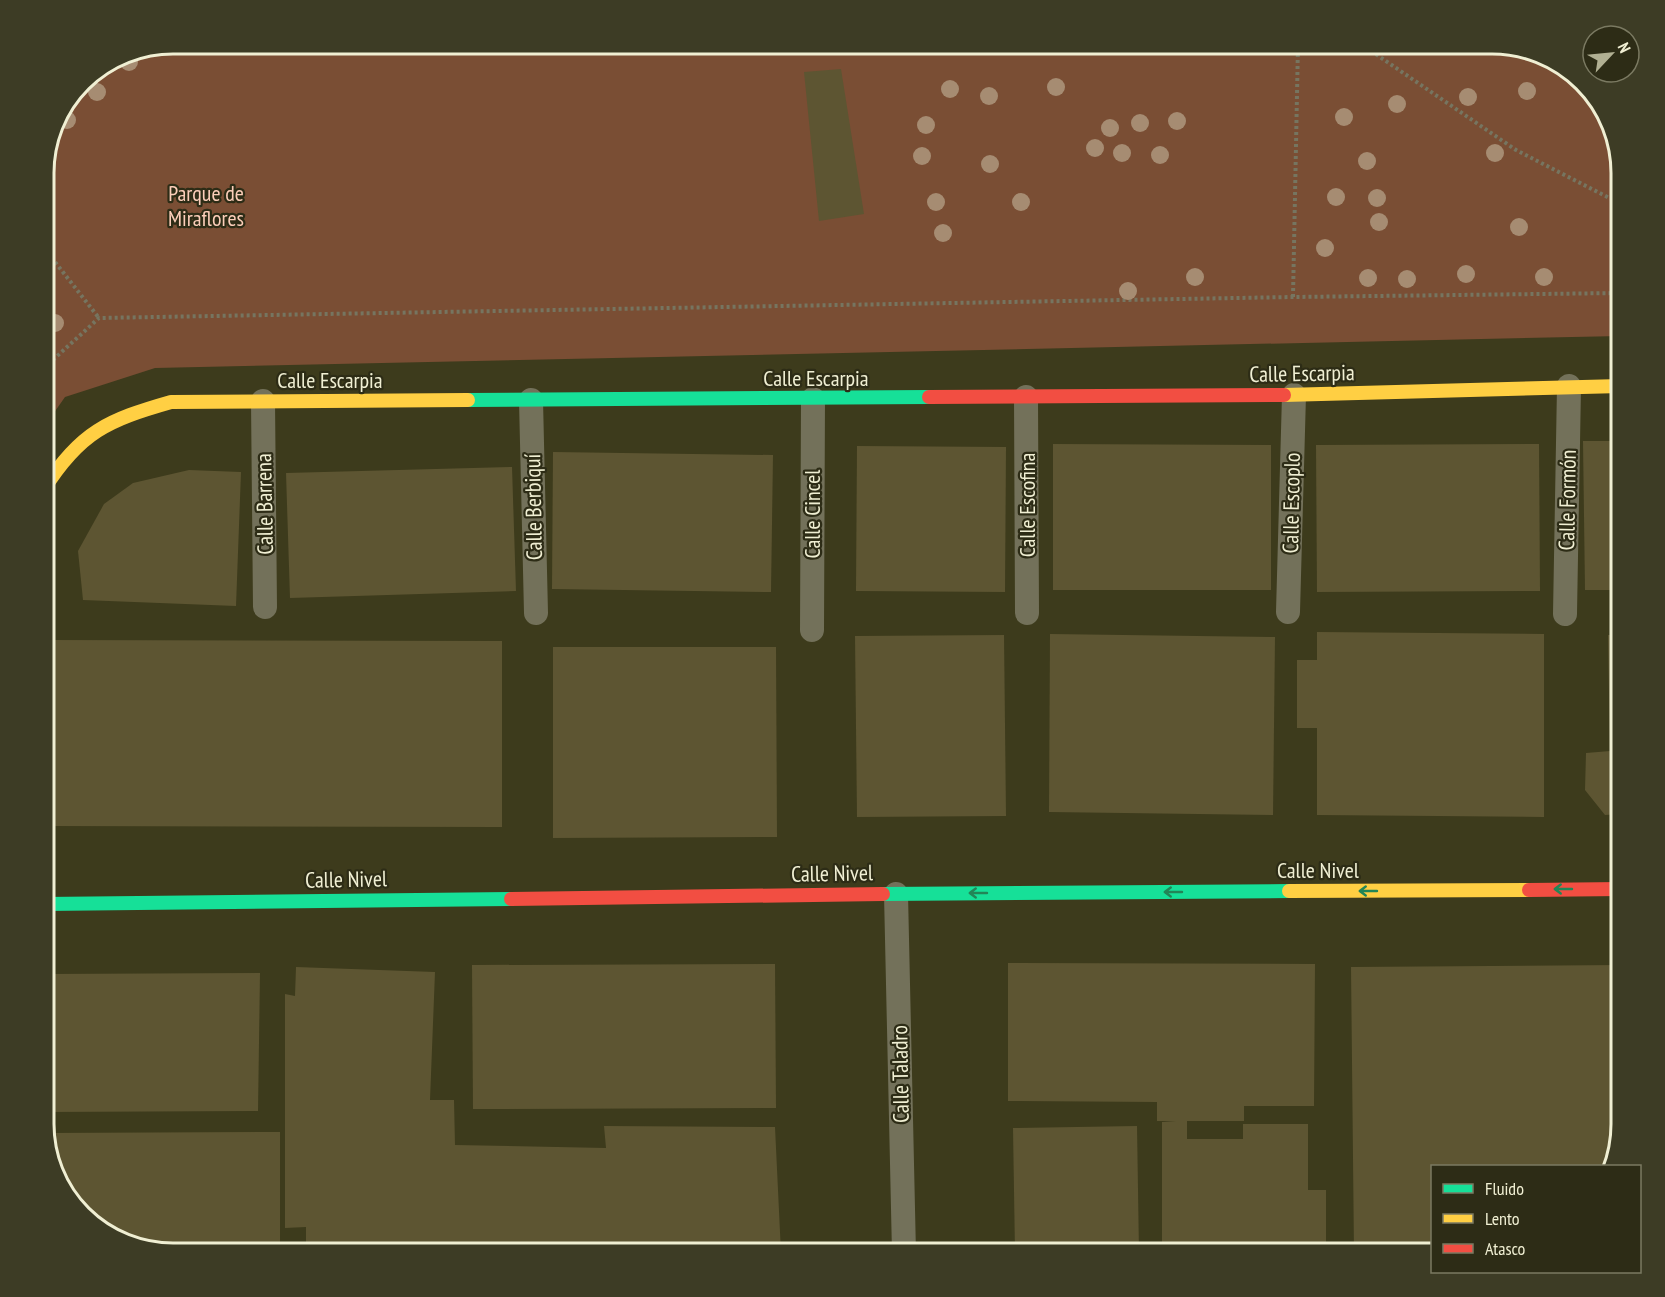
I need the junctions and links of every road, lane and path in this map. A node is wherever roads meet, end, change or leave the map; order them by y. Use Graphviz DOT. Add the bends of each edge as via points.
graph roads {
  1 [pos="1298,54"];
  2 [pos="1376,54"];
  3 [pos="1611,198"];
  4 [pos="54,261"];
  5 [pos="1611,293"];
  6 [pos="1293,297"];
  7 [pos="99,318"];
  8 [pos="54,359"];
  9 [pos="1569,386"];
  10 [pos="1611,386"];
  11 [pos="1294,395"];
  12 [pos="1026,398"];
  13 [pos="813,399"];
  14 [pos="531,400"];
  15 [pos="263,401"];
  16 [pos="54,471"];
  17 [pos="265,607"];
  18 [pos="1288,612"];
  19 [pos="536,613"];
  20 [pos="1027,613"];
  21 [pos="1565,614"];
  22 [pos="812,630"];
  23 [pos="1611,889"];
  24 [pos="896,894"];
  25 [pos="54,904"];
  26 [pos="904,1243"];
  1 -- 6 [label="path"];
  2 -- 3 [label="path" via="1516,150"];
  4 -- 7 [label="path"];
  5 -- 6 [label="path"];
  6 -- 7 [label="path"];
  7 -- 8 [label="path"];
  9 -- 10 [label="street, Calle Escarpia"];
  9 -- 11 [label="street, Calle Escarpia"];
  9 -- 21 [label="street, Calle Formón"];
  11 -- 12 [label="street, Calle Escarpia"];
  11 -- 18 [label="street, Calle Escoplo"];
  12 -- 13 [label="street, Calle Escarpia"];
  12 -- 20 [label="street, Calle Escofina"];
  13 -- 14 [label="street, Calle Escarpia"];
  13 -- 22 [label="street, Calle Cincel"];
  14 -- 15 [label="street, Calle Escarpia"];
  14 -- 19 [label="street, Calle Berbiquí"];
  15 -- 16 [label="street, Calle Escarpia" via="171,402 134,413 102,426 80,441"];
  15 -- 17 [label="street, Calle Barrena"];
  23 -- 24 [label="street, Calle Nivel, one-way"];
  24 -- 25 [label="street, Calle Nivel"];
  24 -- 26 [label="street, Calle Taladro"];
}
